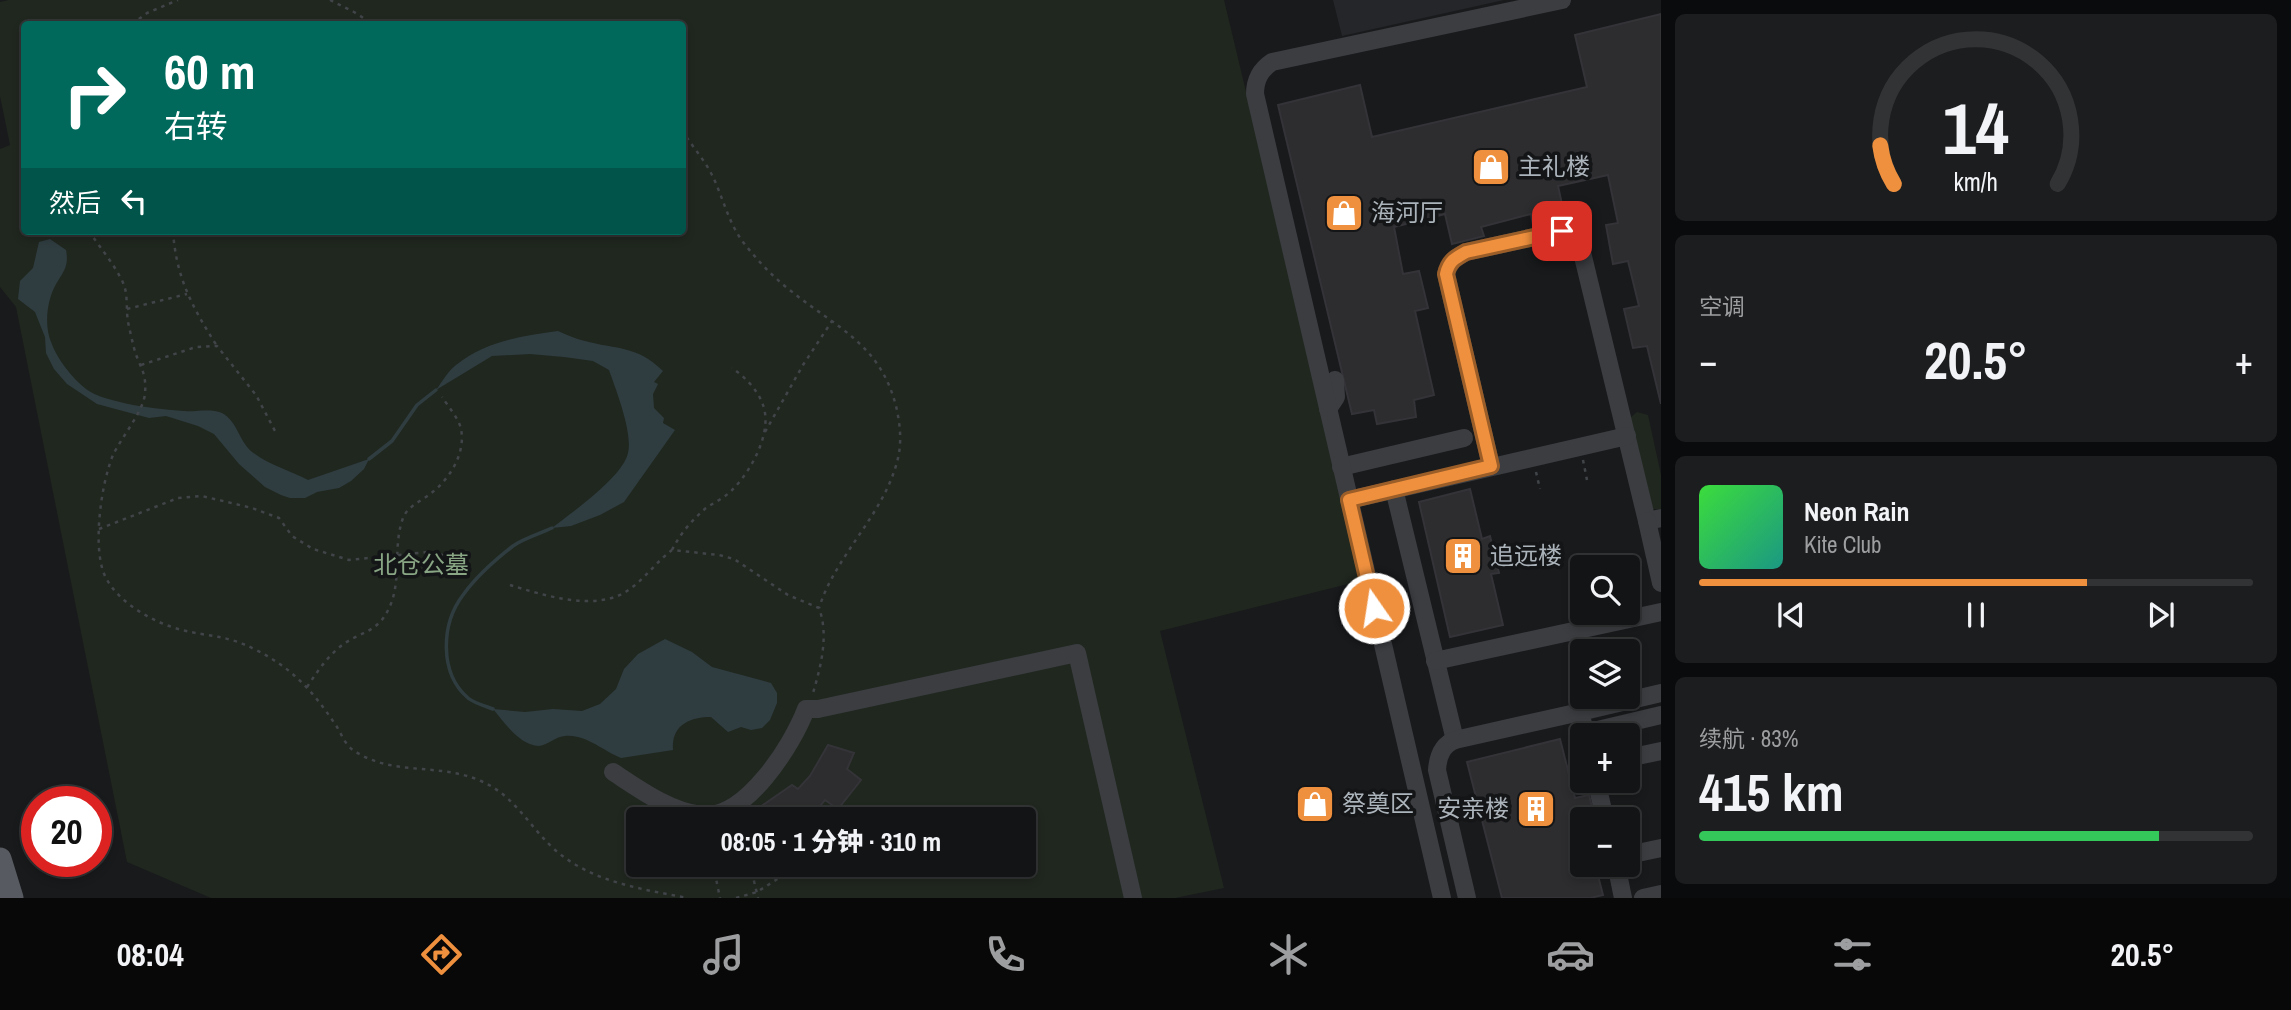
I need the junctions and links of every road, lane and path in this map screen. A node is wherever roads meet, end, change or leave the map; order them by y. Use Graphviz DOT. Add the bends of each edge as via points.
graph roads {
  1 [pos="178,0"];
  2 [pos="330,0"];
  3 [pos="1562,0"];
  4 [pos="136,21"];
  5 [pos="368,21"];
  6 [pos="686,136"];
  7 [pos="92,235"];
  8 [pos="173,235"];
  9 [pos="187,294"];
  10 [pos="127,309"];
  11 [pos="832,320"];
  12 [pos="217,345"];
  13 [pos="141,365"];
  14 [pos="732,368"];
  15 [pos="1335,380"];
  16 [pos="442,397"];
  17 [pos="1328,409"];
  18 [pos="275,431"];
  19 [pos="763,435"];
  20 [pos="1627,436"];
  21 [pos="1464,439"];
  22 [pos="1402,453"];
  23 [pos="1491,466"];
  24 [pos="1341,467"];
  25 [pos="1402,487"];
  26 [pos="1349,500"];
  27 [pos="1654,519"];
  28 [pos="99,529"];
  29 [pos="672,550"];
  30 [pos="399,555"];
  31 [pos="470,566"];
  32 [pos="1661,583"];
  33 [pos="510,585"];
  34 [pos="819,608"];
  35 [pos="1661,612"];
  36 [pos="1435,661"];
  37 [pos="307,687"];
  38 [pos="1661,693"];
  39 [pos="806,709"];
  40 [pos="1580,712"];
  41 [pos="1661,715"];
  42 [pos="1582,723"];
  43 [pos="1629,723"];
  44 [pos="1455,740"];
  45 [pos="1661,751"];
  46 [pos="1640,755"];
  47 [pos="613,772"];
  48 [pos="1455,848"];
  49 [pos="1661,848"];
  50 [pos="1640,852"];
  51 [pos="1432,853"];
  52 [pos="0,859"];
  53 [pos="716,877"];
  54 [pos="753,877"];
  55 [pos="781,877"];
  56 [pos="1619,877"];
  57 [pos="757,892"];
  58 [pos="1661,894"];
  59 [pos="12,898"];
  60 [pos="688,898"];
  61 [pos="720,898"];
  62 [pos="736,898"];
  63 [pos="758,898"];
  64 [pos="1133,898"];
  65 [pos="1442,898"];
  66 [pos="1467,898"];
  67 [pos="1623,898"];
  68 [pos="1643,898"];
  1 -- 4 [label="path"];
  2 -- 5 [label="path"];
  3 -- 17 [label="lane" via="1272,62 1259,76 1255,94"];
  6 -- 11 [label="path" via="712,174 742,240 772,275"];
  7 -- 10 [label="path" via="124,286"];
  8 -- 9 [label="path" via="174,257"];
  9 -- 10 [label="path"];
  9 -- 12 [label="path"];
  10 -- 13 [label="path"];
  11 -- 19 [label="path"];
  11 -- 34 [label="path" via="860,342 882,371 898,412 900,447 891,479 830,581"];
  12 -- 13 [label="path"];
  12 -- 18 [label="path" via="256,395"];
  13 -- 28 [label="path" via="145,397 113,456"];
  14 -- 19 [label="path" via="745,377 763,405"];
  15 -- 17 [label="lane" via="1336,397"];
  16 -- 30 [label="path" via="461,429 461,446 448,478 404,516"];
  17 -- 24 [label="lane"];
  19 -- 29 [label="path" via="732,491 704,510"];
  20 -- 23 [label="lane"];
  20 -- 23 [label="lane" via="1579,240 1562,231 1478,249 1454,258 1446,274"];
  20 -- 27 [label="lane"];
  21 -- 22 [label="lane"];
  22 -- 24 [label="lane"];
  22 -- 25 [label="lane"];
  23 -- 25 [label="lane"];
  24 -- 26 [label="lane"];
  25 -- 26 [label="lane"];
  25 -- 36 [label="lane"];
  26 -- 51 [label="lane"];
  27 -- 32 [label="lane"];
  28 -- 30 [label="path" via="178,498 202,496 279,519 292,536 313,549 349,560"];
  28 -- 37 [label="path" via="105,575 130,605 180,630 227,637 253,648 277,661"];
  29 -- 33 [label="path" via="626,592 611,596 576,601"];
  29 -- 34 [label="path" via="734,559 788,595"];
  30 -- 31 [label="path" via="428,552"];
  30 -- 37 [label="path" via="394,599 386,615 376,628 343,645"];
  34 -- 39 [label="path" via="824,621 823,658"];
  35 -- 36 [label="lane"];
  36 -- 44 [label="lane"];
  37 -- 60 [label="path" via="349,747 368,760 485,782 511,800 556,850 579,866 616,883"];
  38 -- 40 [label="lane"];
  39 -- 47 [label="lane" via="798,730 770,770 735,807 718,813 685,812"];
  39 -- 64 [label="lane" via="1077,653"];
  40 -- 42 [label="lane"];
  40 -- 44 [label="lane"];
  41 -- 43 [label="lane"];
  44 -- 48 [label="lane" via="1444,748 1437,770"];
  45 -- 46 [label="lane"];
  48 -- 51 [label="lane"];
  48 -- 66 [label="lane"];
  49 -- 50 [label="lane"];
  51 -- 65 [label="lane"];
  52 -- 59 [label="main road"];
  53 -- 61 [label="path"];
  54 -- 57 [label="path"];
  55 -- 57 [label="path"];
  56 -- 67 [label="lane"];
  57 -- 62 [label="path"];
  57 -- 63 [label="path"];
  58 -- 68 [label="lane"];
}
